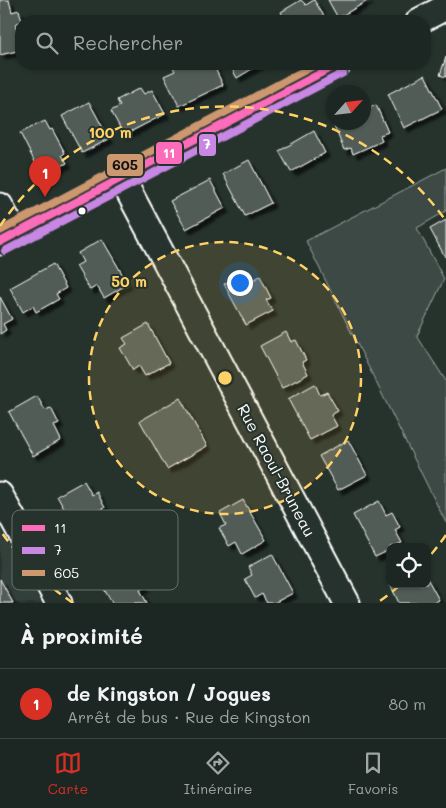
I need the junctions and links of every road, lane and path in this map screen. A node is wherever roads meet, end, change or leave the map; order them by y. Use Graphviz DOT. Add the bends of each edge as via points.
graph roads {
  1 [pos="446,7"];
  2 [pos="431,15"];
  3 [pos="326,70"];
  4 [pos="121,177"];
  5 [pos="0,206"];
  6 [pos="8,238"];
  7 [pos="0,495"];
  8 [pos="12,517"];
  9 [pos="52,590"];
  10 [pos="59,603"];
  11 [pos="347,603"];
  1 -- 2 [label="street"];
  3 -- 4 [label="street"];
  4 -- 6 [label="street"];
  4 -- 11 [label="street, Rue Raoul-Bruneau"];
  5 -- 6 [label="street"];
  7 -- 8 [label="street"];
  9 -- 10 [label="street"];
}
